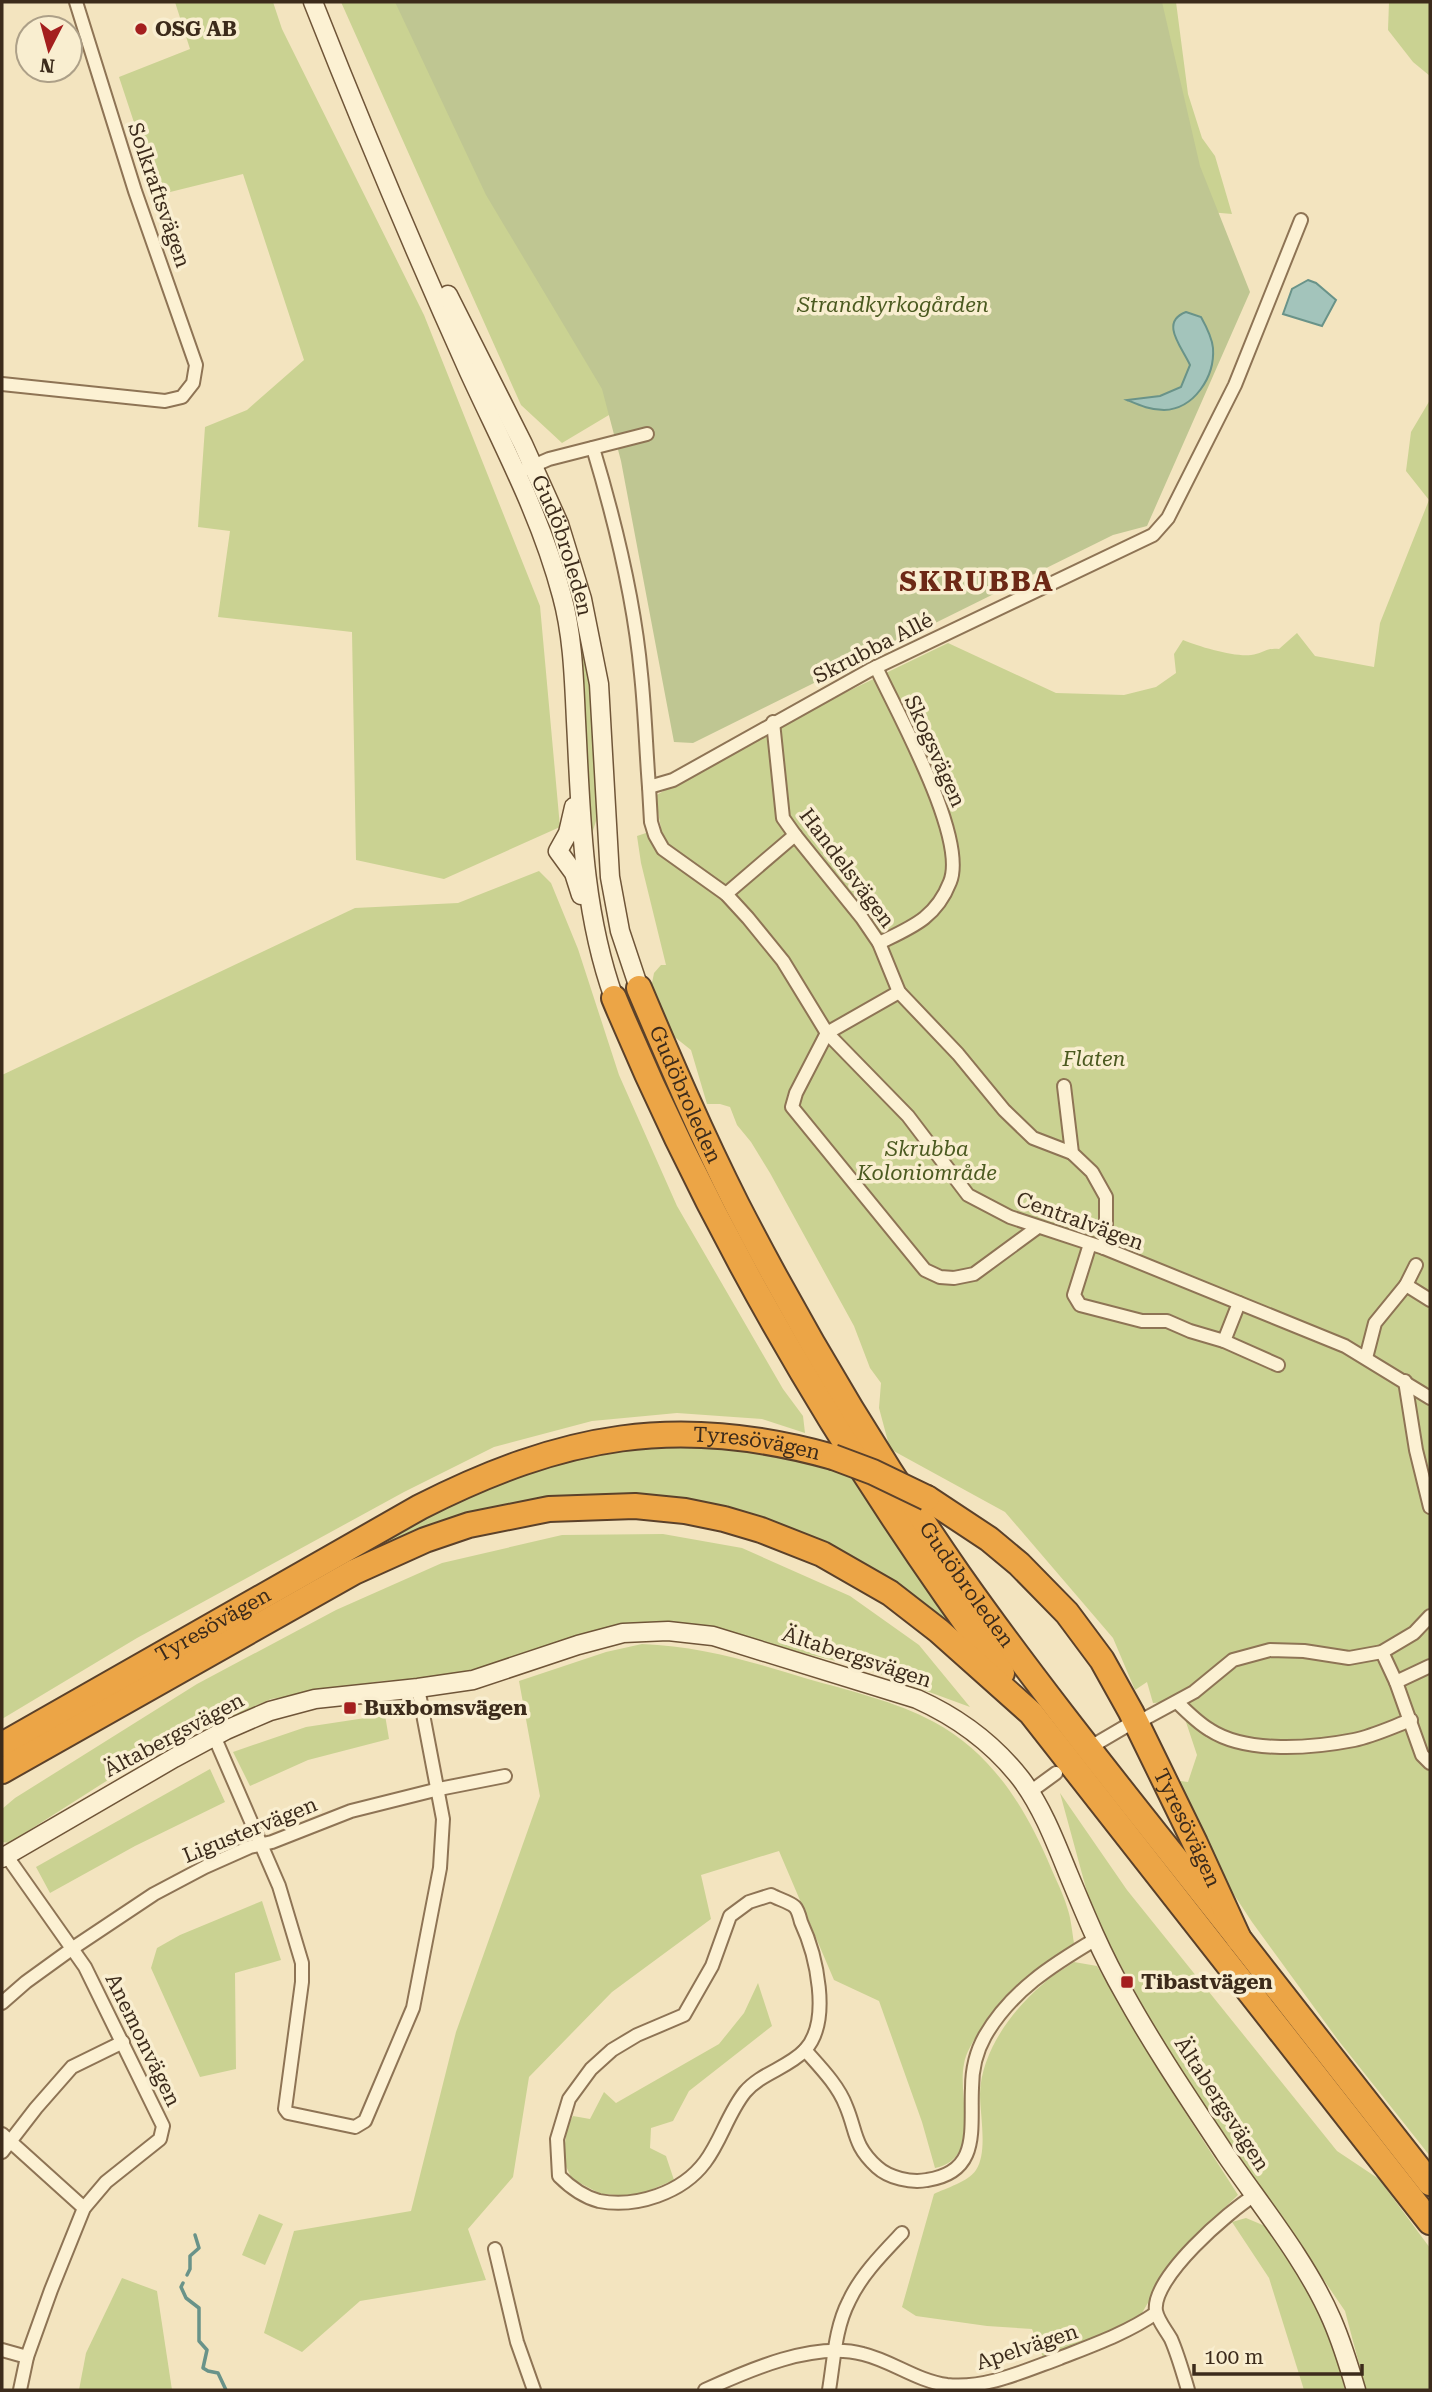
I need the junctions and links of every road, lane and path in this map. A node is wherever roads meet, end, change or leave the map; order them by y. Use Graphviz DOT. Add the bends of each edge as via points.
graph roads {
  1 [pos="76,2"];
  2 [pos="313,2"];
  3 [pos="1301,220"];
  4 [pos="2,384"];
  5 [pos="647,434"];
  6 [pos="593,448"];
  7 [pos="525,469"];
  8 [pos="876,667"];
  9 [pos="773,722"];
  10 [pos="579,776"];
  11 [pos="649,787"];
  12 [pos="795,835"];
  13 [pos="583,849"];
  14 [pos="558,850"];
  15 [pos="726,894"];
  16 [pos="616,915"];
  17 [pos="880,943"];
  18 [pos="598,950"];
  19 [pos="639,988"];
  20 [pos="899,992"];
  21 [pos="614,998"];
  22 [pos="827,1034"];
  23 [pos="1064,1086"];
  24 [pos="1072,1153"];
  25 [pos="1038,1227"];
  26 [pos="1090,1244"];
  27 [pos="1104,1248"];
  28 [pos="1416,1265"];
  29 [pos="1406,1285"];
  30 [pos="1430,1300"];
  31 [pos="1239,1303"];
  32 [pos="1224,1341"];
  33 [pos="1366,1358"];
  34 [pos="1278,1365"];
  35 [pos="1405,1381"];
  36 [pos="1430,1398"];
  37 [pos="1430,1507"];
  38 [pos="1430,1616"];
  39 [pos="1382,1653"];
  40 [pos="1430,1666"];
  41 [pos="1396,1682"];
  42 [pos="418,1688"];
  43 [pos="1177,1702"];
  44 [pos="1031,1713"];
  45 [pos="1146,1718"];
  46 [pos="1410,1720"];
  47 [pos="1128,1725"];
  48 [pos="214,1736"];
  49 [pos="1098,1742"];
  50 [pos="2,1745"];
  51 [pos="1430,1763"];
  52 [pos="2,1771"];
  53 [pos="1056,1773"];
  54 [pos="505,1776"];
  55 [pos="439,1788"];
  56 [pos="1030,1792"];
  57 [pos="261,1844"];
  58 [pos="4,1857"];
  59 [pos="1096,1939"];
  60 [pos="1239,1940"];
  61 [pos="73,1948"];
  62 [pos="2,2003"];
  63 [pos="123,2042"];
  64 [pos="805,2050"];
  65 [pos="6,2138"];
  66 [pos="2,2152"];
  67 [pos="1430,2183"];
  68 [pos="1255,2195"];
  69 [pos="84,2208"];
  70 [pos="1430,2222"];
  71 [pos="902,2233"];
  72 [pos="495,2249"];
  73 [pos="1156,2313"];
  74 [pos="835,2349"];
  75 [pos="2,2350"];
  76 [pos="27,2357"];
  77 [pos="20,2390"];
  78 [pos="534,2390"];
  79 [pos="705,2390"];
  80 [pos="830,2390"];
  81 [pos="1188,2390"];
  82 [pos="1356,2390"];
  1 -- 4 [label="street, Solkraftsvägen" via="196,365 193,383 182,397 165,401"];
  2 -- 7 [label="main road, Gudöbroleden" via="369,143 484,366"];
  3 -- 8 [label="street, Skrubba Allé" via="1235,385 1159,530"];
  5 -- 6 [label="street"];
  6 -- 7 [label="street"];
  6 -- 11 [label="street" via="626,582 641,673"];
  7 -- 10 [label="main road, Gudöbroleden" via="564,600 573,661"];
  7 -- 16 [label="main road, Gudöbroleden" via="563,536 582,599 599,684 606,846"];
  8 -- 9 [label="street, Skrubba Allé"];
  8 -- 17 [label="street, Skogsvägen" via="934,790 953,858 952,879 940,903 918,924"];
  9 -- 11 [label="street, Skrubba Allé" via="673,780"];
  9 -- 12 [label="street, Handelsvägen" via="783,818"];
  10 -- 13 [label="main road, Gudöbroleden"];
  10 -- 14 [label="main road" via="571,824"];
  11 -- 15 [label="street, Centralvägen" via="651,822 663,849"];
  12 -- 15 [label="street"];
  12 -- 17 [label="street, Handelsvägen"];
  13 -- 14 [label="main road"];
  13 -- 16 [label="main road" via="598,861"];
  13 -- 18 [label="main road, Gudöbroleden"];
  14 -- 18 [label="main road" via="574,873"];
  15 -- 22 [label="street, Centralvägen" via="783,961"];
  16 -- 19 [label="main road, Gudöbroleden"];
  17 -- 20 [label="street, Handelsvägen"];
  18 -- 21 [label="main road, Gudöbroleden"];
  19 -- 60 [label="highway, Gudöbroleden" via="737,1205 876,1447 959,1574 1026,1665"];
  20 -- 22 [label="street"];
  20 -- 24 [label="street, Handelsvägen" via="1033,1138"];
  21 -- 44 [label="highway, Gudöbroleden" via="688,1162 791,1352 898,1524"];
  22 -- 25 [label="street, Centralvägen" via="908,1116 968,1195"];
  22 -- 25 [label="street" via="792,1107 925,1270 947,1278 974,1275"];
  23 -- 24 [label="street"];
  24 -- 27 [label="street" via="1106,1197"];
  25 -- 26 [label="street, Centralvägen"];
  26 -- 27 [label="street, Centralvägen"];
  26 -- 32 [label="street" via="1074,1294 1080,1306 1142,1321 1167,1321"];
  27 -- 31 [label="street, Centralvägen"];
  28 -- 29 [label="street"];
  29 -- 30 [label="street"];
  29 -- 33 [label="street" via="1375,1323"];
  31 -- 32 [label="street"];
  31 -- 33 [label="street, Centralvägen"];
  32 -- 34 [label="street"];
  33 -- 35 [label="street, Centralvägen"];
  35 -- 36 [label="street, Centralvägen"];
  35 -- 37 [label="street"];
  38 -- 39 [label="street" via="1414,1633"];
  39 -- 41 [label="street"];
  39 -- 43 [label="street" via="1349,1658 1270,1650 1233,1660"];
  40 -- 41 [label="street"];
  41 -- 46 [label="street"];
  42 -- 48 [label="main road, Ältabergsvägen" via="315,1699 270,1711"];
  42 -- 55 [label="street"];
  42 -- 56 [label="main road, Ältabergsvägen" via="473,1680 623,1633 713,1636 884,1687 938,1709 999,1754"];
  43 -- 45 [label="street"];
  43 -- 46 [label="street" via="1210,1730 1230,1740 1271,1746 1318,1746 1357,1739"];
  44 -- 52 [label="highway, Tyresövägen" via="890,1593 822,1554 761,1530 685,1511 585,1506 480,1522 389,1555"];
  44 -- 70 [label="highway, Tyresövägen"];
  46 -- 51 [label="street" via="1422,1755"];
  47 -- 49 [label="street"];
  48 -- 57 [label="street"];
  48 -- 58 [label="main road, Ältabergsvägen"];
  50 -- 60 [label="highway, Tyresövägen, bridge" via="419,1507 520,1462 635,1436 691,1434 766,1441 833,1457 927,1498 989,1539 1067,1613 1102,1660 1131,1712"];
  53 -- 56 [label="street"];
  54 -- 55 [label="street, Ligustervägen"];
  55 -- 57 [label="street, Ligustervägen" via="351,1811"];
  55 -- 57 [label="street" via="443,1819 440,1868 413,2008 365,2121 355,2127 285,2109 303,1972 286,1906"];
  56 -- 59 [label="main road, Ältabergsvägen"];
  57 -- 61 [label="street, Ligustervägen" via="176,1882"];
  58 -- 61 [label="street, Anemonvägen"];
  59 -- 64 [label="street" via="1027,1984 984,2038 971,2088 969,2149 960,2166 943,2178 919,2182 880,2170 863,2154 846,2105"];
  59 -- 68 [label="main road, Ältabergsvägen" via="1177,2079"];
  60 -- 67 [label="highway, Tyresövägen"];
  61 -- 62 [label="street, Ligustervägen"];
  61 -- 63 [label="street, Anemonvägen"];
  63 -- 65 [label="street" via="72,2067"];
  63 -- 69 [label="street, Anemonvägen" via="161,2120 162,2135 106,2182"];
  64 -- 64 [label="street" via="754,2081 705,2162 673,2190 637,2202 599,2201 558,2176 557,2139 569,2099 591,2069 636,2035 684,2015 712,1966 730,1916 749,1902 771,1895 795,1907 810,1941 819,1989 818,2030"];
  65 -- 66 [label="street"];
  65 -- 69 [label="street"];
  68 -- 73 [label="street" via="1204,2234 1177,2265 1161,2292"];
  68 -- 82 [label="main road, Ältabergsvägen" via="1331,2318"];
  69 -- 76 [label="street, Anemonvägen"];
  71 -- 74 [label="street" via="849,2301"];
  72 -- 78 [label="street" via="517,2342"];
  73 -- 74 [label="street, Apelvägen" via="1102,2342 1020,2373 966,2386 946,2385 863,2354"];
  73 -- 81 [label="street"];
  74 -- 79 [label="street, Apelvägen" via="744,2372"];
  74 -- 80 [label="street"];
  75 -- 76 [label="street"];
  76 -- 77 [label="street, Anemonvägen"];
}
